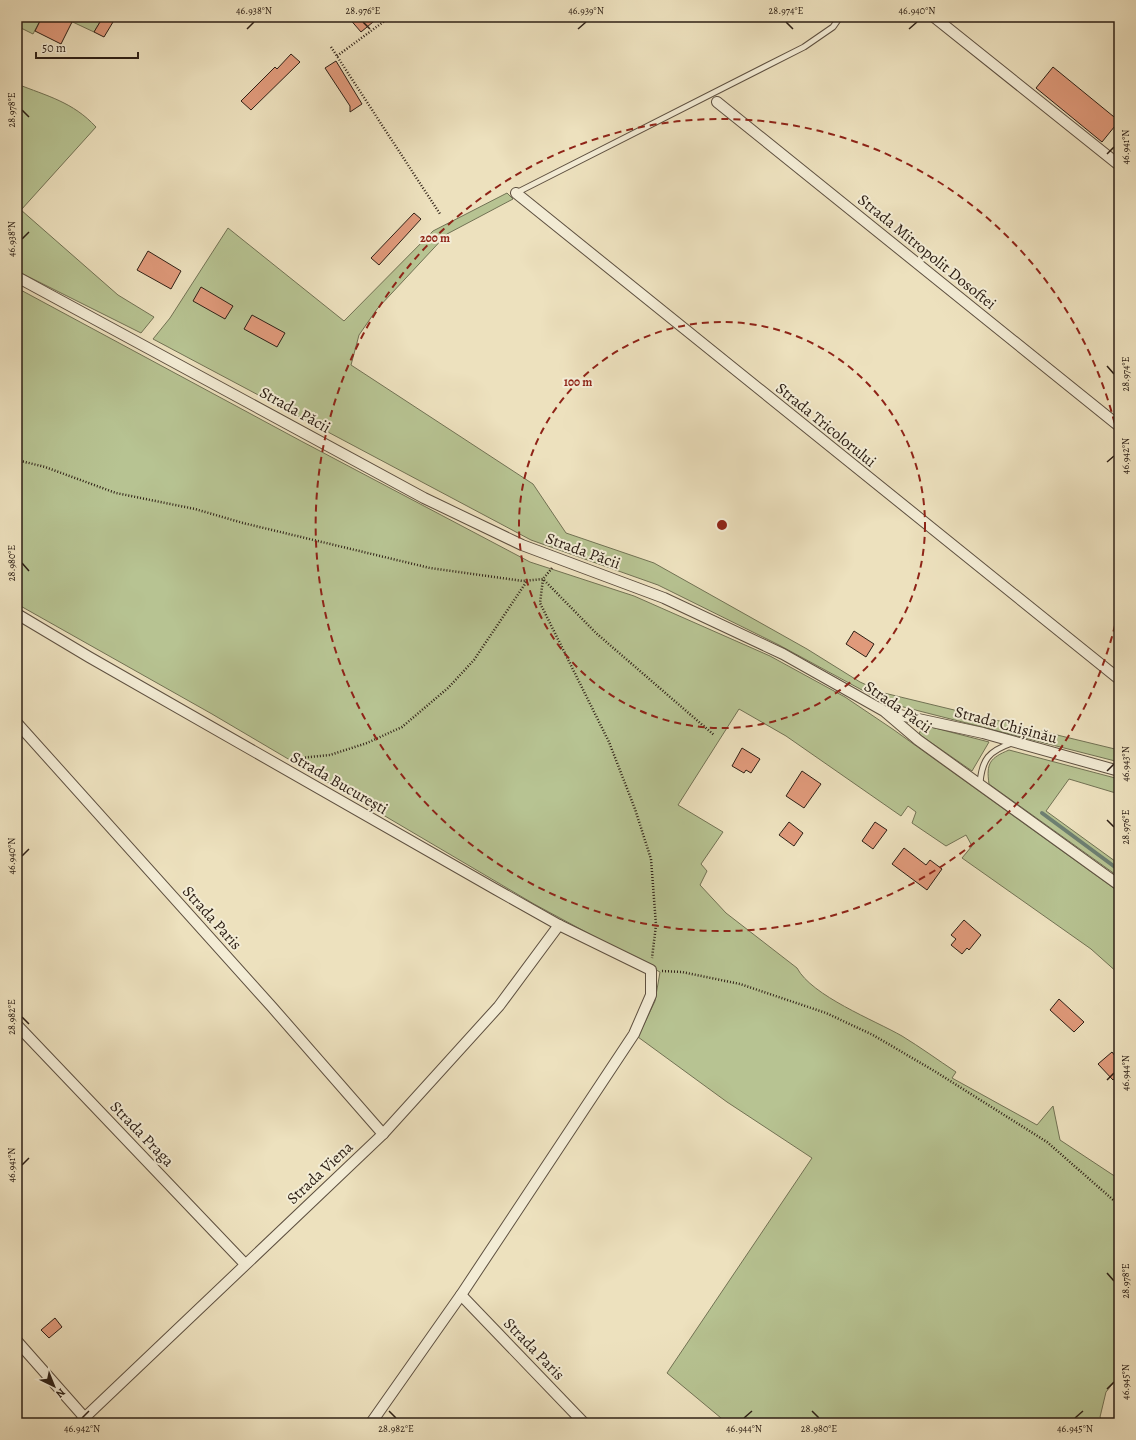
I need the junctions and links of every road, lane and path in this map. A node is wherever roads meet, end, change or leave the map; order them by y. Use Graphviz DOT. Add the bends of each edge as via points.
graph roads {
  1 [pos="390,17"];
  2 [pos="840,17"];
  3 [pos="934,17"];
  4 [pos="331,47"];
  5 [pos="337,56"];
  6 [pos="717,102"];
  7 [pos="1119,165"];
  8 [pos="516,193"];
  9 [pos="440,214"];
  10 [pos="17,277"];
  11 [pos="1119,426"];
  12 [pos="17,460"];
  13 [pos="560,559"];
  14 [pos="543,579"];
  15 [pos="528,581"];
  16 [pos="17,614"];
  17 [pos="1119,679"];
  18 [pos="884,711"];
  19 [pos="17,723"];
  20 [pos="714,735"];
  21 [pos="1014,742"];
  22 [pos="270,760"];
  23 [pos="1119,771"];
  24 [pos="980,783"];
  25 [pos="1119,885"];
  26 [pos="559,925"];
  27 [pos="651,970"];
  28 [pos="17,1025"];
  29 [pos="383,1134"];
  30 [pos="1119,1205"];
  31 [pos="245,1264"];
  32 [pos="462,1295"];
  33 [pos="17,1341"];
  34 [pos="82,1420"];
  35 [pos="370,1423"];
  36 [pos="584,1423"];
  1 -- 5 [label="path"];
  2 -- 8 [label="lane" via="833,28 804,47"];
  3 -- 7 [label="street"];
  4 -- 5 [label="path"];
  5 -- 9 [label="path"];
  6 -- 11 [label="street, Strada Mitropolit Dosoftei"];
  8 -- 17 [label="street, Strada Tricolorului"];
  10 -- 13 [label="street, Strada Păcii" via="424,498 522,545"];
  12 -- 15 [label="path" via="45,467 116,493 195,509 430,568"];
  13 -- 14 [label="path"];
  13 -- 18 [label="street, Strada Păcii" via="664,598 728,627 783,654"];
  14 -- 15 [label="path"];
  14 -- 20 [label="path" via="596,632"];
  14 -- 27 [label="path" via="540,603 609,742 652,859 656,925"];
  15 -- 22 [label="path" via="474,660 448,688 402,728 368,743 330,755"];
  16 -- 22 [label="street, Strada București"];
  18 -- 21 [label="street, Strada Chișinău"];
  18 -- 24 [label="street, Strada Păcii" via="918,740"];
  19 -- 29 [label="street, Strada Paris"];
  21 -- 23 [label="street, Strada Chișinău"];
  21 -- 24 [label="lane" via="998,747 986,758 981,770"];
  22 -- 26 [label="street, Strada București"];
  24 -- 25 [label="street, Strada Păcii"];
  26 -- 27 [label="street, Strada București"];
  26 -- 29 [label="street, Strada Viena" via="499,1006"];
  27 -- 30 [label="path" via="682,972 747,986 826,1013 873,1035 1047,1142"];
  27 -- 32 [label="street" via="651,995 634,1034"];
  28 -- 31 [label="street, Strada Praga"];
  29 -- 31 [label="street, Strada Viena"];
  31 -- 34 [label="street, Strada Viena"];
  32 -- 35 [label="street"];
  32 -- 36 [label="street, Strada Paris"];
  33 -- 34 [label="street"];
}
